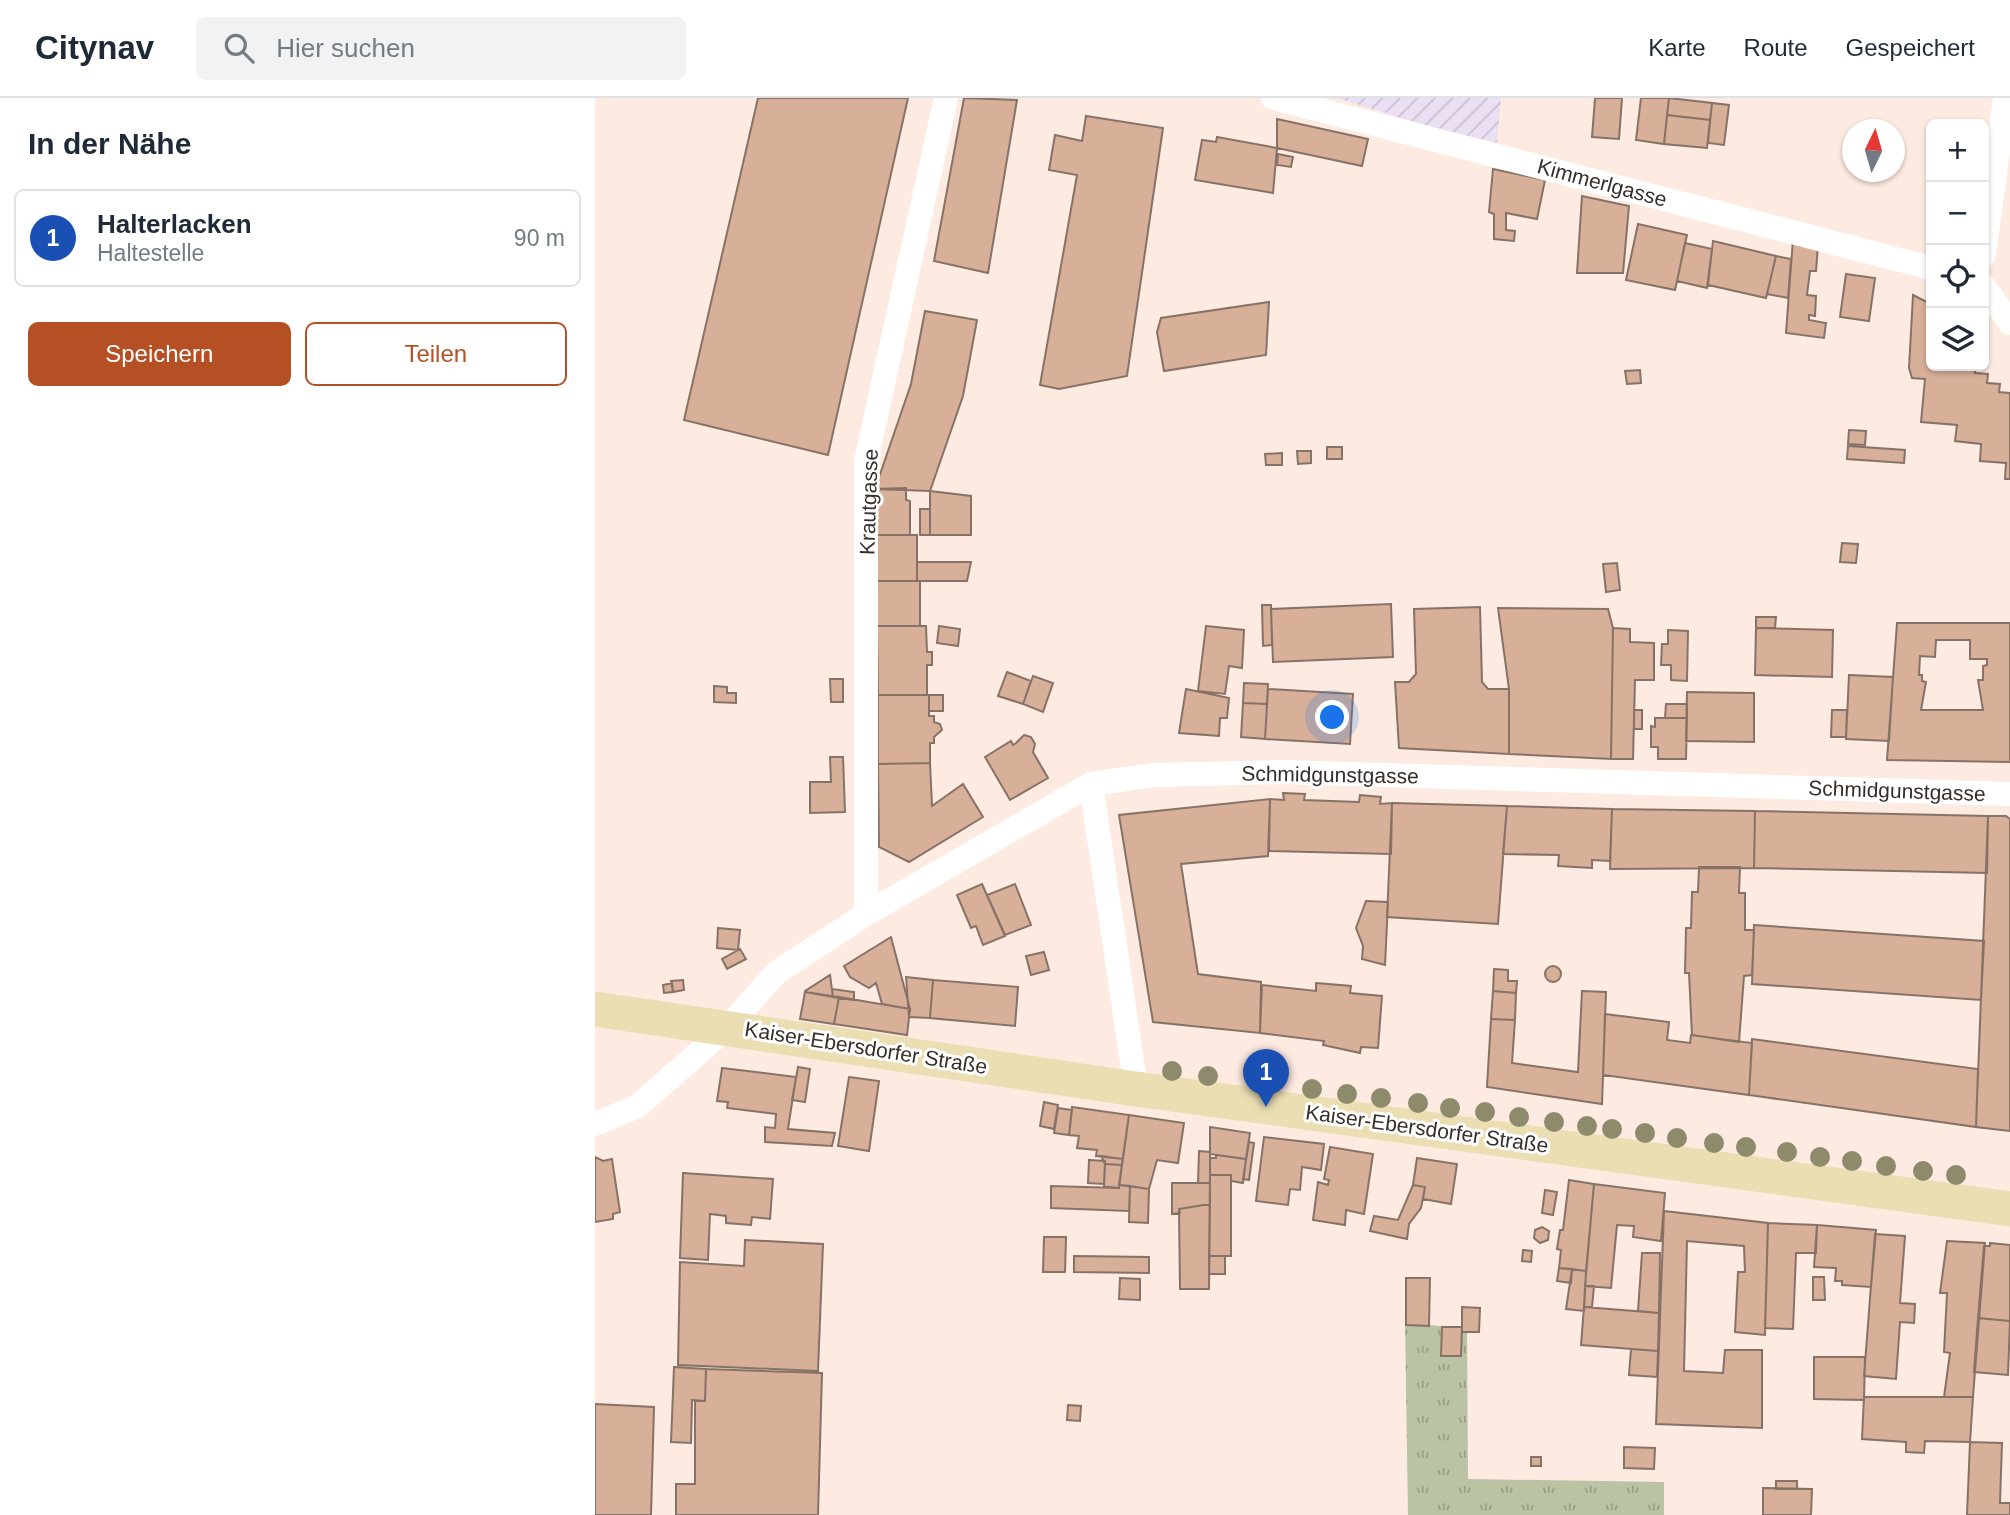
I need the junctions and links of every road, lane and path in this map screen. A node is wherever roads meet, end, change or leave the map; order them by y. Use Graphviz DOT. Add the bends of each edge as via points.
graph roads {
  1 [pos="946,98"];
  2 [pos="1273,98"];
  3 [pos="2005,98"];
  4 [pos="1985,245"];
  5 [pos="1926,267"];
  6 [pos="1989,293"];
  7 [pos="2010,323"];
  8 [pos="1091,784"];
  9 [pos="2010,794"];
  10 [pos="866,914"];
  11 [pos="595,1009"];
  12 [pos="728,1027"];
  13 [pos="1136,1089"];
  14 [pos="595,1124"];
  15 [pos="2010,1209"];
  1 -- 10 [label="street, Krautgasse" via="866,461"];
  2 -- 5 [label="street, Kimmerlgasse"];
  3 -- 4 [label="street"];
  6 -- 7 [label="street"];
  8 -- 9 [label="street, Schmidgunstgasse" via="1154,775 1283,772"];
  8 -- 10 [label="street, Schmidgunstgasse"];
  8 -- 13 [label="street"];
  10 -- 12 [label="street, Schmidgunstgasse" via="776,973"];
  11 -- 12 [label="main road, Kaiser-Ebersdorfer Straße"];
  12 -- 13 [label="main road, Kaiser-Ebersdorfer Straße"];
  12 -- 14 [label="street, Schmidgunstgasse" via="638,1106"];
  13 -- 15 [label="main road, Kaiser-Ebersdorfer Straße"];
}
